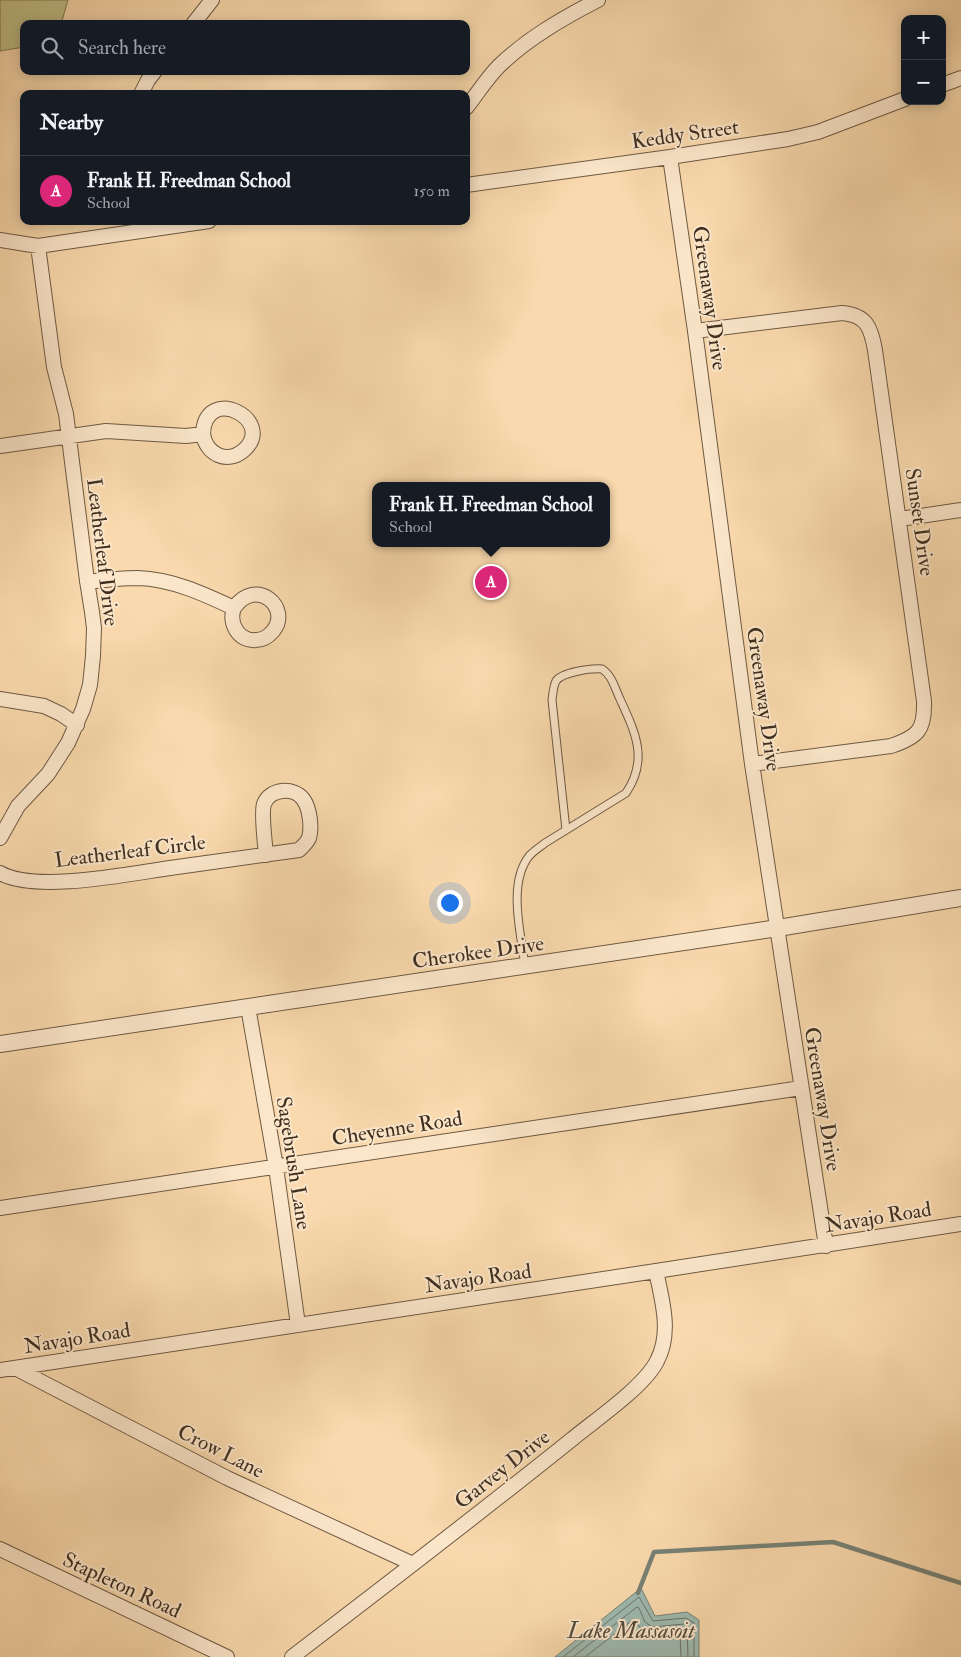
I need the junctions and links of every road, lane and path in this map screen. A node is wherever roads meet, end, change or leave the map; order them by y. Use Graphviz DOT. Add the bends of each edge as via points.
graph roads {
  1 [pos="212,0"];
  2 [pos="598,0"];
  3 [pos="196,20"];
  4 [pos="152,75"];
  5 [pos="961,78"];
  6 [pos="946,84"];
  7 [pos="143,90"];
  8 [pos="901,101"];
  9 [pos="470,103"];
  10 [pos="670,157"];
  11 [pos="470,184"];
  12 [pos="151,225"];
  13 [pos="0,240"];
  14 [pos="38,246"];
  15 [pos="695,331"];
  16 [pos="203,434"];
  17 [pos="69,438"];
  18 [pos="0,446"];
  19 [pos="961,510"];
  20 [pos="900,519"];
  21 [pos="87,582"];
  22 [pos="234,608"];
  23 [pos="0,698"];
  24 [pos="76,725"];
  25 [pos="752,764"];
  26 [pos="566,830"];
  27 [pos="0,838"];
  28 [pos="266,855"];
  29 [pos="0,873"];
  30 [pos="961,898"];
  31 [pos="778,928"];
  32 [pos="525,966"];
  33 [pos="248,1008"];
  34 [pos="0,1044"];
  35 [pos="801,1088"];
  36 [pos="276,1167"];
  37 [pos="0,1208"];
  38 [pos="961,1224"];
  39 [pos="826,1246"];
  40 [pos="656,1272"];
  41 [pos="298,1325"];
  42 [pos="15,1368"];
  43 [pos="0,1370"];
  44 [pos="0,1549"];
  45 [pos="413,1564"];
  46 [pos="227,1657"];
  47 [pos="292,1657"];
  1 -- 3 [label="street"];
  2 -- 9 [label="street" via="545,29 513,53"];
  4 -- 7 [label="street"];
  5 -- 6 [label="street"];
  8 -- 10 [label="street, Keddy Street" via="818,132"];
  10 -- 11 [label="street, Keddy Street"];
  10 -- 15 [label="street, Greenaway Drive"];
  12 -- 14 [label="street"];
  13 -- 14 [label="street"];
  14 -- 17 [label="street, Leatherleaf Drive" via="54,367"];
  15 -- 20 [label="street, Sunset Drive" via="842,313 865,321 873,336"];
  15 -- 25 [label="street, Greenaway Drive"];
  16 -- 17 [label="street" via="186,436 115,431"];
  17 -- 18 [label="street"];
  17 -- 21 [label="street, Leatherleaf Drive"];
  19 -- 20 [label="street"];
  20 -- 25 [label="street, Sunset Drive" via="924,701 924,720 919,731 908,740 891,746"];
  21 -- 22 [label="street" via="129,578 157,580"];
  21 -- 24 [label="street, Leatherleaf Drive" via="94,628 93,656 90,685"];
  23 -- 24 [label="street" via="44,706"];
  24 -- 27 [label="street, Leatherleaf Drive" via="55,764 18,806"];
  25 -- 31 [label="street, Greenaway Drive"];
  26 -- 26 [label="lane" via="626,793 637,770 634,731 610,677 602,669 562,676 556,681 553,691"];
  26 -- 32 [label="lane" via="534,851 522,873 517,907"];
  28 -- 28 [label="street, Leatherleaf Circle" via="265,802 269,796 279,792 297,794 307,806 308,839 299,850"];
  28 -- 29 [label="street, Leatherleaf Circle" via="78,880 28,881"];
  30 -- 31 [label="street, Cherokee Drive"];
  31 -- 32 [label="street, Cherokee Drive"];
  31 -- 35 [label="street, Greenaway Drive"];
  32 -- 33 [label="street, Cherokee Drive"];
  33 -- 34 [label="street, Cherokee Drive"];
  33 -- 36 [label="street, Sagebrush Lane"];
  35 -- 36 [label="street, Cheyenne Road"];
  35 -- 39 [label="street, Greenaway Drive"];
  36 -- 37 [label="street, Cheyenne Road"];
  36 -- 41 [label="street, Sagebrush Lane"];
  38 -- 39 [label="street, Navajo Road"];
  39 -- 40 [label="street, Navajo Road"];
  40 -- 41 [label="street, Navajo Road"];
  40 -- 45 [label="street, Garvey Drive" via="664,1315 664,1335 661,1354 653,1369 550,1457"];
  41 -- 42 [label="street, Navajo Road"];
  42 -- 43 [label="street, Navajo Road"];
  42 -- 45 [label="street, Crow Lane" via="227,1478"];
  44 -- 46 [label="street, Stapleton Road"];
  45 -- 47 [label="street, Garvey Drive"];
}
